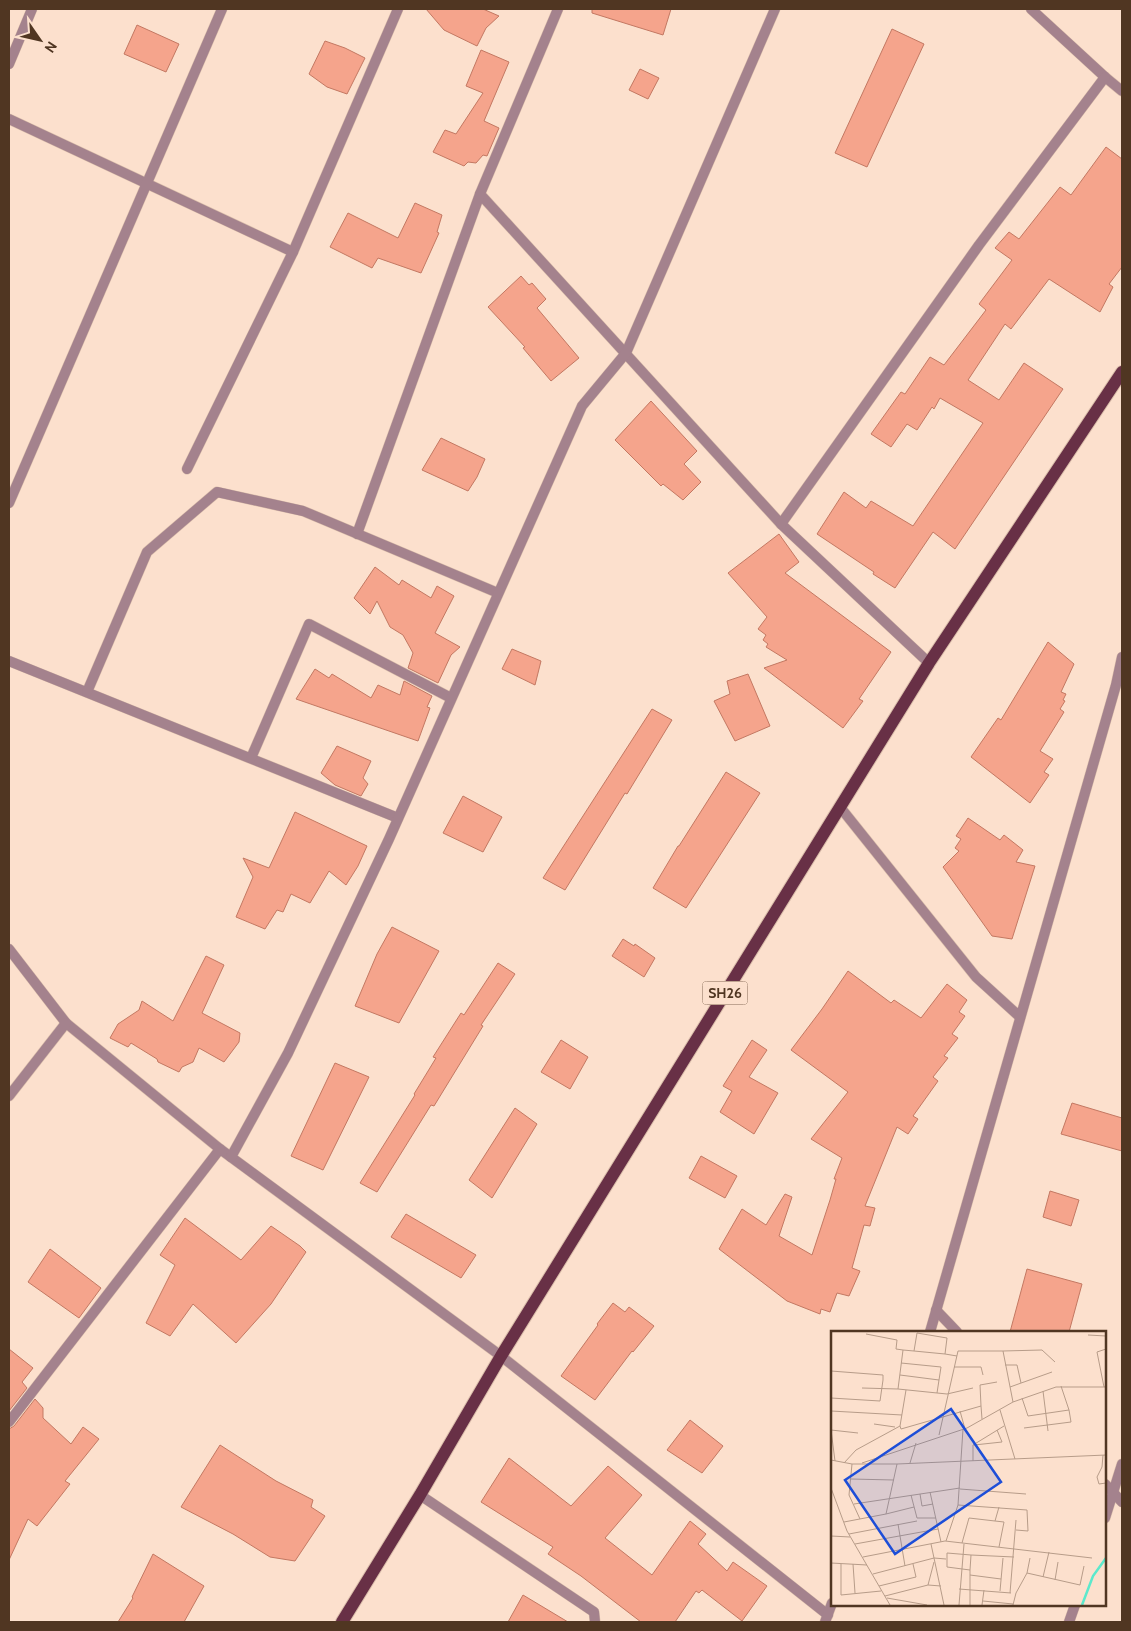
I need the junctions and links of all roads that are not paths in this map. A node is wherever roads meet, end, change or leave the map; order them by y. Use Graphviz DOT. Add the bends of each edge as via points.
graph roads {
  1 [pos="32,9"];
  2 [pos="222,9"];
  3 [pos="398,9"];
  4 [pos="558,9"];
  5 [pos="775,9"];
  6 [pos="1031,9"];
  7 [pos="9,64"];
  8 [pos="1105,77"];
  9 [pos="1122,91"];
  10 [pos="9,119"];
  11 [pos="147,183"];
  12 [pos="480,194"];
  13 [pos="294,252"];
  14 [pos="626,353"];
  15 [pos="1122,372"];
  16 [pos="187,470"];
  17 [pos="9,503"];
  18 [pos="781,524"];
  19 [pos="357,534"];
  20 [pos="498,593"];
  21 [pos="1122,657"];
  22 [pos="9,661"];
  23 [pos="930,663"];
  24 [pos="87,692"];
  25 [pos="451,698"];
  26 [pos="251,758"];
  27 [pos="840,807"];
  28 [pos="398,818"];
  29 [pos="9,949"];
  30 [pos="1020,1017"];
  31 [pos="66,1023"];
  32 [pos="9,1096"];
  33 [pos="220,1149"];
  34 [pos="231,1157"];
  35 [pos="936,1310"];
  36 [pos="930,1331"];
  37 [pos="956,1331"];
  38 [pos="501,1356"];
  39 [pos="9,1422"];
  40 [pos="1122,1464"];
  41 [pos="1106,1485"];
  42 [pos="1113,1493"];
  43 [pos="420,1495"];
  44 [pos="1122,1502"];
  45 [pos="1106,1515"];
  46 [pos="831,1606"];
  47 [pos="1075,1606"];
  48 [pos="595,1617"];
  49 [pos="826,1619"];
  50 [pos="342,1622"];
  51 [pos="587,1622"];
  52 [pos="1069,1622"];
  1 -- 7 [label="street"];
  2 -- 11 [label="street"];
  3 -- 13 [label="street"];
  4 -- 12 [label="street"];
  5 -- 14 [label="street"];
  6 -- 8 [label="street"];
  8 -- 9 [label="street"];
  8 -- 18 [label="street" via="979,245"];
  10 -- 11 [label="street"];
  11 -- 13 [label="street"];
  11 -- 17 [label="street"];
  12 -- 14 [label="street"];
  12 -- 19 [label="street"];
  13 -- 16 [label="street"];
  14 -- 18 [label="street"];
  14 -- 20 [label="street" via="582,406"];
  15 -- 23 [label="main road, SH26"];
  18 -- 23 [label="street"];
  19 -- 20 [label="street"];
  19 -- 24 [label="street" via="303,511 217,492 147,552"];
  20 -- 25 [label="street"];
  21 -- 30 [label="street"];
  22 -- 24 [label="street"];
  23 -- 27 [label="main road, SH26"];
  24 -- 26 [label="street"];
  25 -- 26 [label="street" via="309,624"];
  25 -- 28 [label="street"];
  26 -- 28 [label="street"];
  27 -- 30 [label="street" via="976,977"];
  27 -- 38 [label="main road, SH26"];
  28 -- 34 [label="street" via="288,1053"];
  29 -- 31 [label="street"];
  30 -- 35 [label="street"];
  31 -- 32 [label="street"];
  31 -- 33 [label="street"];
  33 -- 34 [label="street"];
  33 -- 39 [label="street"];
  34 -- 38 [label="street"];
  35 -- 36 [label="street"];
  35 -- 37 [label="street"];
  38 -- 43 [label="main road, SH26"];
  38 -- 49 [label="street"];
  40 -- 42 [label="street"];
  41 -- 42 [label="street"];
  42 -- 44 [label="street"];
  42 -- 45 [label="street"];
  43 -- 48 [label="street"];
  43 -- 50 [label="main road, SH26"];
  46 -- 49 [label="street"];
  47 -- 52 [label="street"];
  48 -- 51 [label="street"];
}
